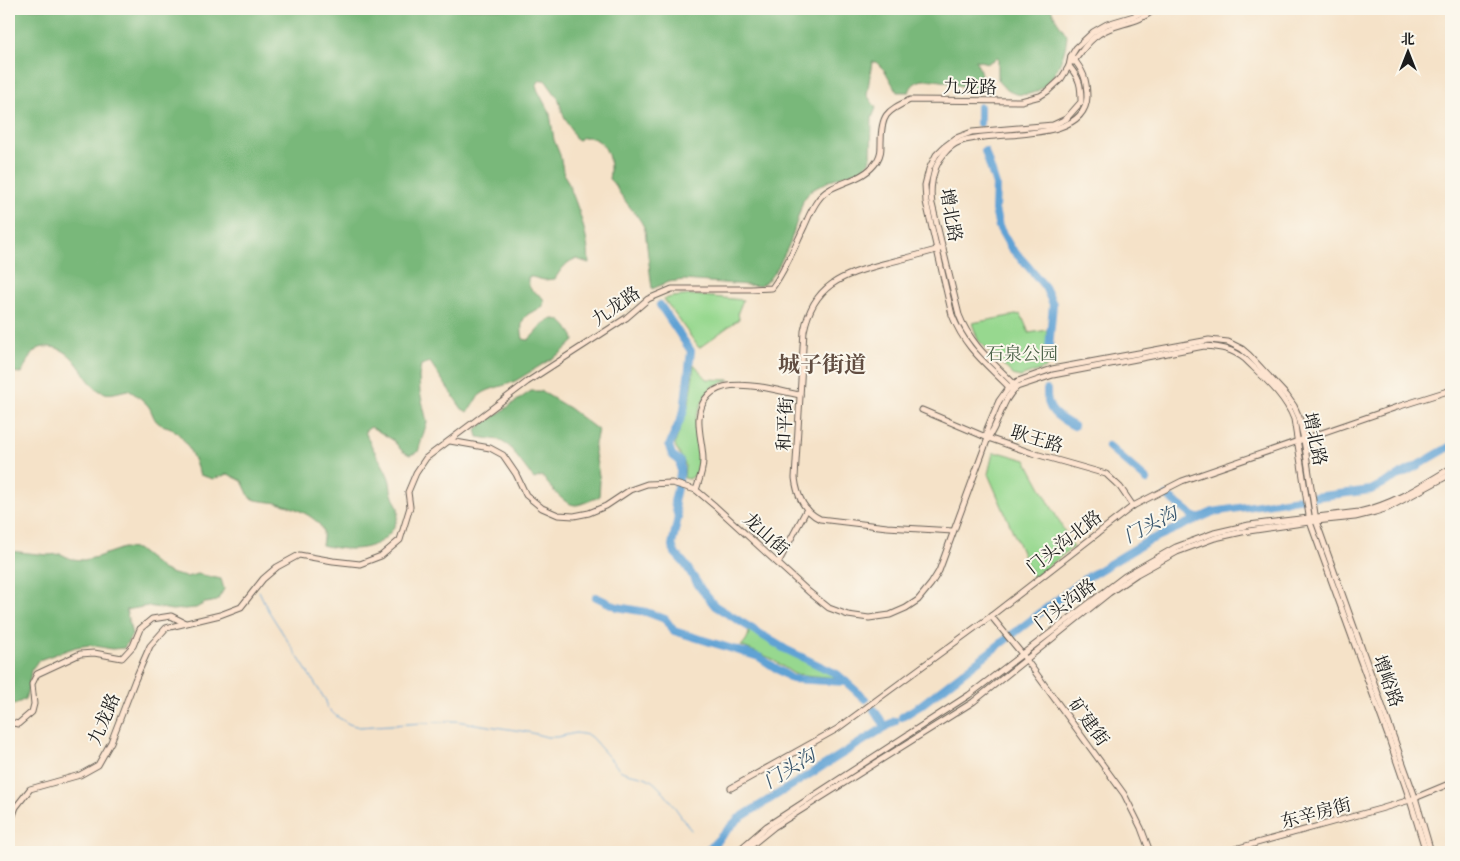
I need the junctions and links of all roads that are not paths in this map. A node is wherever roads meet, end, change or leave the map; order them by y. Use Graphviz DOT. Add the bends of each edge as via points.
graph roads {
  1 [pos="1148,9"];
  2 [pos="1155,9"];
  3 [pos="1073,58"];
  4 [pos="1068,66"];
  5 [pos="940,248"];
  6 [pos="1013,387"];
  7 [pos="1451,390"];
  8 [pos="800,395"];
  9 [pos="922,410"];
  10 [pos="988,438"];
  11 [pos="1301,440"];
  12 [pos="450,441"];
  13 [pos="1451,468"];
  14 [pos="1451,474"];
  15 [pos="696,490"];
  16 [pos="1133,506"];
  17 [pos="807,509"];
  18 [pos="1312,519"];
  19 [pos="953,531"];
  20 [pos="778,562"];
  21 [pos="991,616"];
  22 [pos="185,624"];
  23 [pos="1021,652"];
  24 [pos="1027,660"];
  25 [pos="9,722"];
  26 [pos="1451,782"];
  27 [pos="731,788"];
  28 [pos="1412,798"];
  29 [pos="9,826"];
  30 [pos="736,852"];
  31 [pos="743,852"];
  32 [pos="1150,852"];
  33 [pos="1224,852"];
  34 [pos="1426,852"];
  35 [pos="1431,852"];
  1 -- 3 [label="street, 九龙路" via="1093,32 1076,48"];
  2 -- 3 [label="street, 九龙路" via="1139,20 1100,33"];
  3 -- 4 [label="street, 九龙路"];
  3 -- 5 [label="street, 增北路" via="1082,68 1086,82 1086,101 1081,115 1052,130 978,137 958,143 938,162 930,192"];
  4 -- 5 [label="street, 增北路" via="1079,80 1081,102 1066,119 1053,125 972,132 956,138 936,155 925,185 926,202"];
  4 -- 12 [label="street, 九龙路" via="1048,91 1029,99 910,100 897,106 887,113 881,130 881,153 876,162 864,175 828,190 818,199 772,288 672,289 648,298 626,318 527,382"];
  5 -- 6 [label="street, 增北路" via="958,331 968,345"];
  5 -- 8 [label="street, 和平街" via="842,277 826,290 815,302 806,321"];
  6 -- 10 [label="street, 龙山街"];
  6 -- 11 [label="street, 增北路" via="1204,346 1222,347 1245,359 1283,399"];
  7 -- 11 [label="street, 门头沟北路"];
  8 -- 15 [label="street" via="742,384 723,386 712,392 702,406 699,418 703,461"];
  8 -- 17 [label="street, 和平街" via="796,489"];
  9 -- 10 [label="street, 耿王路"];
  10 -- 16 [label="street, 耿王路" via="1106,474"];
  10 -- 19 [label="street, 龙山街"];
  11 -- 16 [label="street, 门头沟北路" via="1182,481"];
  11 -- 18 [label="street, 增北路"];
  12 -- 15 [label="street, 龙山街" via="490,448 504,455 526,495 542,508 558,515 589,513 646,484 672,483"];
  12 -- 22 [label="street, 九龙路" via="426,458 416,473 408,492 410,508 400,540 381,556 360,564 299,555 263,579 240,608"];
  13 -- 18 [label="street, 门头沟路" via="1376,508"];
  14 -- 18 [label="street, 门头沟路" via="1388,508 1355,517"];
  15 -- 20 [label="street, 龙山街"];
  16 -- 21 [label="street, 门头沟北路"];
  17 -- 19 [label="street" via="814,517 826,521"];
  17 -- 20 [label="street"];
  18 -- 23 [label="street, 门头沟路" via="1249,525 1176,547 1125,576"];
  18 -- 24 [label="street, 门头沟路" via="1215,538 1177,552 1109,593"];
  18 -- 28 [label="street, 增峪路"];
  19 -- 20 [label="street, 龙山街" via="931,584 918,600 890,615 869,618 829,608"];
  21 -- 23 [label="street, 矿建街"];
  21 -- 27 [label="street, 门头沟北路" via="837,729"];
  22 -- 25 [label="street" via="171,616 152,619 140,629 133,646 122,658 80,654 37,674 32,684 32,712 18,724"];
  22 -- 29 [label="street, 九龙路" via="166,628 150,646 111,742 98,765 80,775 30,789 16,807"];
  23 -- 24 [label="street, 矿建街"];
  23 -- 30 [label="street, 门头沟路" via="970,695 766,826"];
  24 -- 31 [label="street, 门头沟路" via="973,702 774,827"];
  24 -- 32 [label="street, 矿建街" via="1124,794"];
  26 -- 28 [label="street, 东辛房街"];
  28 -- 33 [label="street, 东辛房街"];
  28 -- 34 [label="street, 增峪路"];
  28 -- 35 [label="street, 增峪路"];
}
